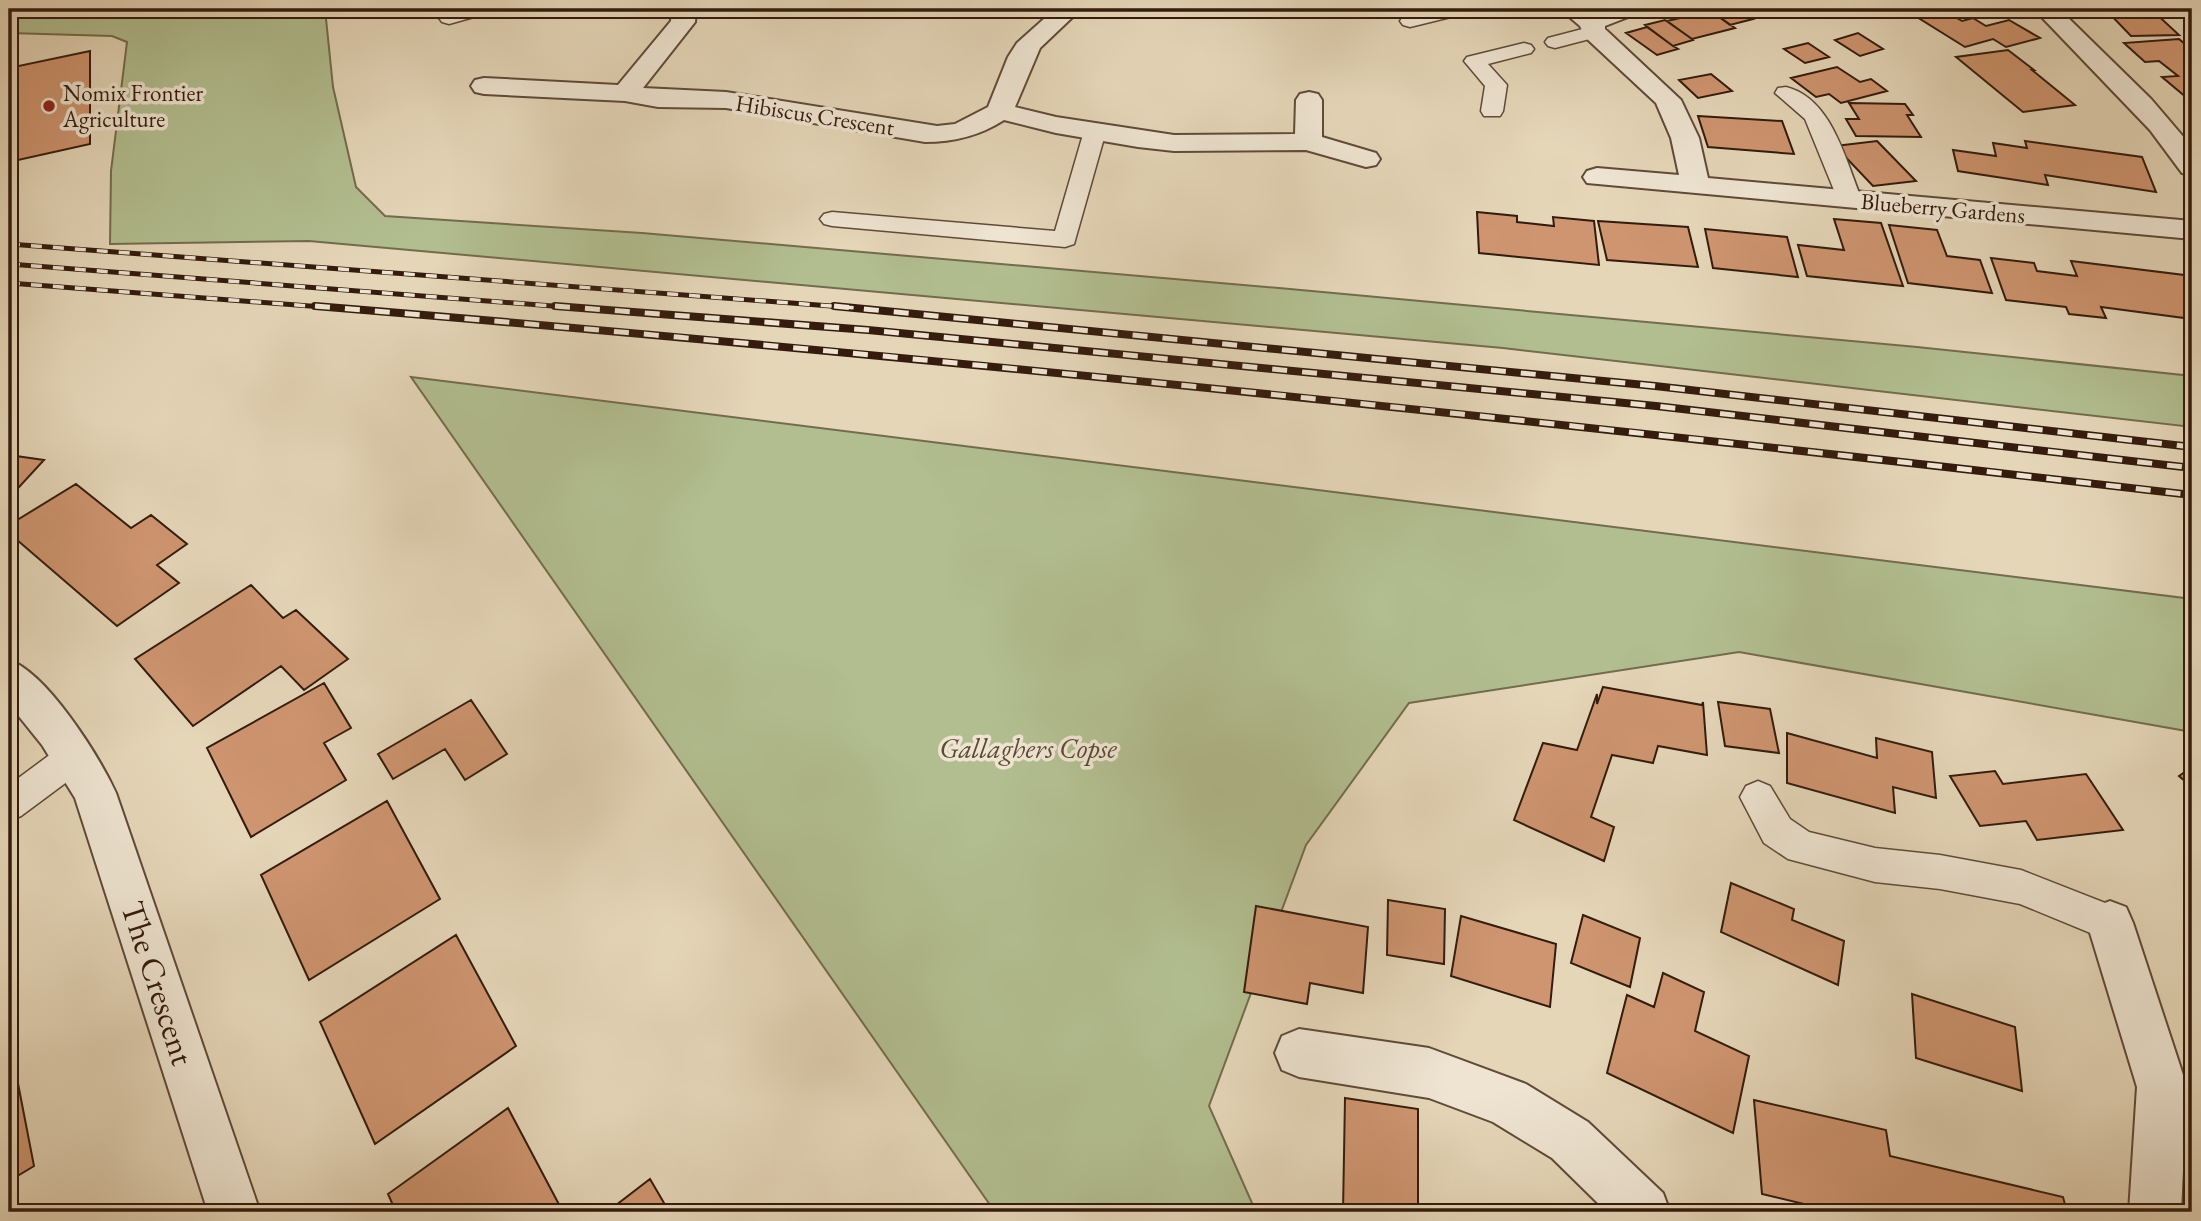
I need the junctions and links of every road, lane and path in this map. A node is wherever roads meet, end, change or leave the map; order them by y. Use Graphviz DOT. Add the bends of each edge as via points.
graph roads {
  1 [pos="481,9"];
  2 [pos="684,9"];
  3 [pos="1069,9"];
  4 [pos="1627,9"];
  5 [pos="2046,9"];
  6 [pos="1456,10"];
  7 [pos="449,18"];
  8 [pos="1409,21"];
  9 [pos="1586,21"];
  10 [pos="1555,42"];
  11 [pos="1524,49"];
  12 [pos="484,86"];
  13 [pos="625,93"];
  14 [pos="1786,93"];
  15 [pos="1309,100"];
  16 [pos="1000,111"];
  17 [pos="1492,111"];
  18 [pos="1095,131"];
  19 [pos="1308,142"];
  20 [pos="1366,159"];
  21 [pos="2192,167"];
  22 [pos="1597,177"];
  23 [pos="1695,185"];
  24 [pos="1850,200"];
  25 [pos="832,219"];
  26 [pos="2192,230"];
  27 [pos="9,677"];
  28 [pos="75,756"];
  29 [pos="1758,797"];
  30 [pos="9,805"];
  31 [pos="2110,923"];
  32 [pos="1299,1053"];
  33 [pos="2177,1094"];
  34 [pos="234,1212"];
  35 [pos="1644,1212"];
  36 [pos="2155,1212"];
  1 -- 7 [label="lane"];
  2 -- 13 [label="street" via="683,22"];
  3 -- 16 [label="street" via="1030,43"];
  4 -- 9 [label="street"];
  5 -- 21 [label="street" via="2128,92"];
  6 -- 8 [label="lane"];
  9 -- 10 [label="lane"];
  9 -- 23 [label="street" via="1668,100 1685,138"];
  11 -- 17 [label="lane" via="1474,61 1496,85"];
  12 -- 13 [label="street, Hibiscus Crescent"];
  13 -- 16 [label="street, Hibiscus Crescent" via="658,99 726,100 925,134 968,130"];
  14 -- 24 [label="lane" via="1815,116"];
  15 -- 19 [label="street"];
  16 -- 18 [label="street"];
  18 -- 19 [label="street" via="1174,143"];
  18 -- 25 [label="lane" via="1065,239"];
  19 -- 20 [label="street"];
  22 -- 23 [label="street, Blueberry Gardens"];
  23 -- 24 [label="street, Blueberry Gardens"];
  24 -- 26 [label="street, Blueberry Gardens"];
  27 -- 28 [label="street, The Crescent"];
  28 -- 30 [label="lane"];
  28 -- 34 [label="street, The Crescent" via="95,793 114,847"];
  29 -- 31 [label="lane" via="1777,831 1801,847 1875,865 2021,887"];
  31 -- 33 [label="street"];
  32 -- 35 [label="street" via="1429,1073 1508,1102 1570,1140"];
  33 -- 36 [label="street"];
}
